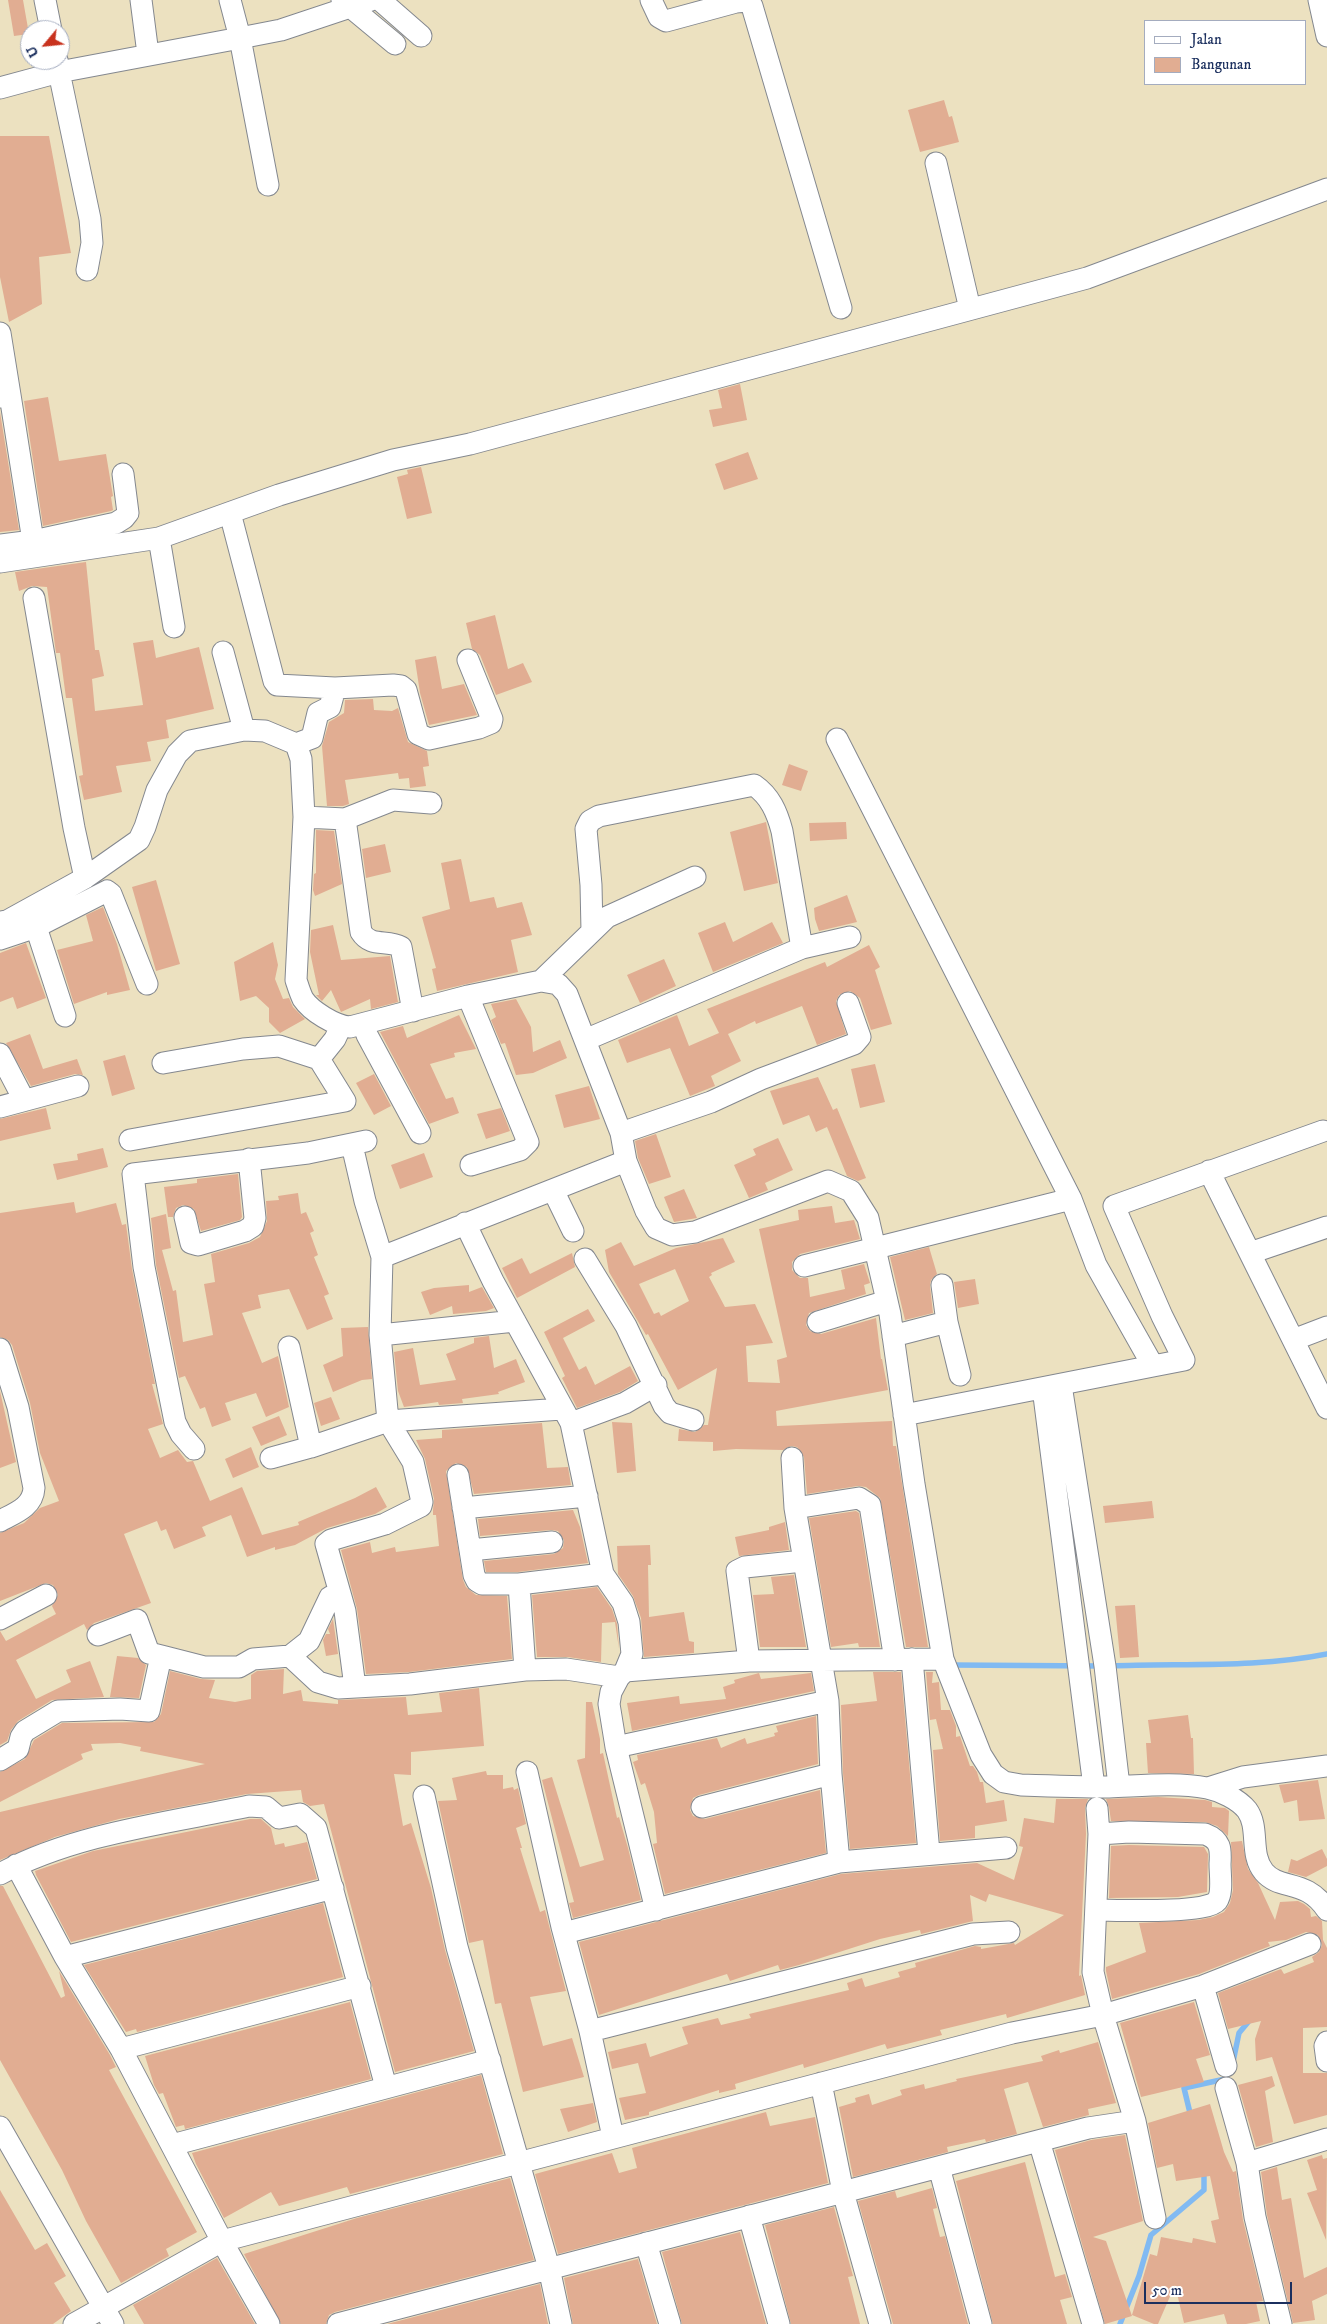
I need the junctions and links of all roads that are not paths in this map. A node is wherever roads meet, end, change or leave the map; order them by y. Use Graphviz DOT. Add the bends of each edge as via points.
graph roads {
  1 [pos="45,0"];
  2 [pos="141,0"];
  3 [pos="230,0"];
  4 [pos="370,0"];
  5 [pos="380,0"];
  6 [pos="651,0"];
  7 [pos="1319,0"];
  8 [pos="346,4"];
  9 [pos="49,20"];
  10 [pos="421,36"];
  11 [pos="1327,36"];
  12 [pos="240,38"];
  13 [pos="395,44"];
  14 [pos="148,54"];
  15 [pos="70,64"];
  16 [pos="47,70"];
  17 [pos="59,70"];
  18 [pos="0,88"];
  19 [pos="936,163"];
  20 [pos="268,185"];
  21 [pos="1327,189"];
  22 [pos="87,270"];
  23 [pos="841,308"];
  24 [pos="970,309"];
  25 [pos="0,333"];
  26 [pos="5,396"];
  27 [pos="123,474"];
  28 [pos="230,513"];
  29 [pos="159,538"];
  30 [pos="33,541"];
  31 [pos="0,545"];
  32 [pos="0,562"];
  33 [pos="34,598"];
  34 [pos="174,627"];
  35 [pos="223,652"];
  36 [pos="468,660"];
  37 [pos="335,688"];
  38 [pos="244,730"];
  39 [pos="837,739"];
  40 [pos="296,744"];
  41 [pos="431,803"];
  42 [pos="304,817"];
  43 [pos="344,818"];
  44 [pos="695,877"];
  45 [pos="86,878"];
  46 [pos="0,922"];
  47 [pos="36,927"];
  48 [pos="592,931"];
  49 [pos="850,937"];
  50 [pos="0,939"];
  51 [pos="802,948"];
  52 [pos="540,981"];
  53 [pos="147,984"];
  54 [pos="468,996"];
  55 [pos="848,1003"];
  56 [pos="413,1011"];
  57 [pos="65,1016"];
  58 [pos="364,1025"];
  59 [pos="341,1026"];
  60 [pos="585,1040"];
  61 [pos="0,1054"];
  62 [pos="319,1059"];
  63 [pos="164,1063"];
  64 [pos="78,1086"];
  65 [pos="24,1100"];
  66 [pos="0,1107"];
  67 [pos="1323,1130"];
  68 [pos="420,1133"];
  69 [pos="622,1133"];
  70 [pos="130,1140"];
  71 [pos="249,1159"];
  72 [pos="626,1161"];
  73 [pos="471,1166"];
  74 [pos="1209,1171"];
  75 [pos="553,1190"];
  76 [pos="1071,1199"];
  77 [pos="185,1218"];
  78 [pos="465,1223"];
  79 [pos="1327,1227"];
  80 [pos="573,1231"];
  81 [pos="1250,1253"];
  82 [pos="382,1257"];
  83 [pos="586,1259"];
  84 [pos="877,1259"];
  85 [pos="804,1266"];
  86 [pos="942,1285"];
  87 [pos="887,1301"];
  88 [pos="515,1321"];
  89 [pos="818,1322"];
  90 [pos="947,1322"];
  91 [pos="1327,1327"];
  92 [pos="380,1335"];
  93 [pos="893,1336"];
  94 [pos="1293,1340"];
  95 [pos="289,1347"];
  96 [pos="0,1349"];
  97 [pos="1152,1366"];
  98 [pos="960,1375"];
  99 [pos="656,1385"];
  100 [pos="1052,1387"];
  101 [pos="1327,1408"];
  102 [pos="9,1411"];
  103 [pos="904,1415"];
  104 [pos="567,1416"];
  105 [pos="693,1420"];
  106 [pos="388,1421"];
  107 [pos="311,1447"];
  108 [pos="194,1449"];
  109 [pos="271,1458"];
  110 [pos="792,1458"];
  111 [pos="458,1475"];
  112 [pos="587,1496"];
  113 [pos="463,1508"];
  114 [pos="794,1508"];
  115 [pos="0,1521"];
  116 [pos="552,1542"];
  117 [pos="470,1550"];
  118 [pos="803,1561"];
  119 [pos="603,1574"];
  120 [pos="519,1584"];
  121 [pos="340,1593"];
  122 [pos="46,1595"];
  123 [pos="0,1619"];
  124 [pos="98,1635"];
  125 [pos="161,1656"];
  126 [pos="290,1656"];
  127 [pos="749,1661"];
  128 [pos="821,1661"];
  129 [pos="908,1664"];
  130 [pos="945,1665"];
  131 [pos="525,1670"];
  132 [pos="622,1674"];
  133 [pos="355,1687"];
  134 [pos="828,1700"];
  135 [pos="616,1747"];
  136 [pos="0,1760"];
  137 [pos="1327,1766"];
  138 [pos="527,1772"];
  139 [pos="831,1774"];
  140 [pos="1119,1786"];
  141 [pos="1094,1787"];
  142 [pos="1208,1788"];
  143 [pos="424,1796"];
  144 [pos="702,1807"];
  145 [pos="1097,1808"];
  146 [pos="1253,1833"];
  147 [pos="1099,1834"];
  148 [pos="1215,1838"];
  149 [pos="1006,1848"];
  150 [pos="930,1853"];
  151 [pos="839,1862"];
  152 [pos="8,1870"];
  153 [pos="333,1888"];
  154 [pos="656,1910"];
  155 [pos="1096,1910"];
  156 [pos="1327,1910"];
  157 [pos="1009,1932"];
  158 [pos="564,1933"];
  159 [pos="1310,1944"];
  160 [pos="65,1956"];
  161 [pos="360,1986"];
  162 [pos="1203,1986"];
  163 [pos="1103,2014"];
  164 [pos="590,2031"];
  165 [pos="1327,2042"];
  166 [pos="121,2049"];
  167 [pos="490,2060"];
  168 [pos="1327,2061"];
  169 [pos="1226,2066"];
  170 [pos="820,2083"];
  171 [pos="386,2086"];
  172 [pos="1226,2088"];
  173 [pos="1135,2121"];
  174 [pos="0,2127"];
  175 [pos="613,2136"];
  176 [pos="1327,2138"];
  177 [pos="1039,2141"];
  178 [pos="172,2145"];
  179 [pos="1247,2163"];
  180 [pos="517,2165"];
  181 [pos="939,2167"];
  182 [pos="843,2192"];
  183 [pos="749,2216"];
  184 [pos="1155,2218"];
  185 [pos="222,2241"];
  186 [pos="646,2243"];
  187 [pos="548,2268"];
  188 [pos="109,2316"];
  189 [pos="1276,2322"];
  190 [pos="74,2324"];
  191 [pos="269,2324"];
  192 [pos="338,2324"];
  193 [pos="561,2324"];
  194 [pos="670,2324"];
  195 [pos="779,2324"];
  196 [pos="880,2324"];
  197 [pos="981,2324"];
  198 [pos="1093,2324"];
  1 -- 9 [label="street"];
  2 -- 14 [label="street"];
  3 -- 12 [label="street"];
  4 -- 8 [label="street"];
  5 -- 10 [label="street"];
  6 -- 23 [label="street" via="658,18 666,21 736,2 746,1 752,6"];
  7 -- 11 [label="street"];
  8 -- 12 [label="street" via="281,30"];
  8 -- 13 [label="street"];
  12 -- 14 [label="street"];
  12 -- 20 [label="street"];
  14 -- 15 [label="street"];
  16 -- 18 [label="street"];
  17 -- 22 [label="street" via="90,219 92,243"];
  19 -- 24 [label="street"];
  21 -- 24 [label="street" via="1087,278"];
  24 -- 28 [label="street" via="470,444 393,460 280,494"];
  25 -- 26 [label="street"];
  26 -- 30 [label="street"];
  27 -- 30 [label="street" via="128,513 124,518 116,523"];
  28 -- 29 [label="street"];
  28 -- 37 [label="street" via="274,681 281,686"];
  29 -- 32 [label="street"];
  29 -- 34 [label="street"];
  30 -- 31 [label="street"];
  33 -- 45 [label="street" via="74,828"];
  35 -- 38 [label="street"];
  36 -- 37 [label="street" via="491,723 429,739 418,734 406,690 401,686"];
  37 -- 40 [label="street" via="330,707 318,713 315,734"];
  38 -- 40 [label="street" via="266,731"];
  38 -- 45 [label="street" via="190,741 177,754 157,790 138,840"];
  39 -- 76 [label="street"];
  40 -- 42 [label="street" via="302,759"];
  41 -- 43 [label="street" via="392,800"];
  42 -- 43 [label="street"];
  42 -- 59 [label="street" via="296,980 310,1006"];
  43 -- 56 [label="street" via="361,932 372,942 401,947"];
  44 -- 48 [label="street" via="606,917"];
  45 -- 46 [label="street" via="7,922"];
  47 -- 50 [label="street"];
  47 -- 53 [label="street" via="104,891 110,892"];
  47 -- 57 [label="street"];
  48 -- 51 [label="street" via="586,829 590,821 599,816 754,785 764,792 778,814"];
  48 -- 52 [label="street"];
  49 -- 51 [label="street"];
  51 -- 60 [label="street"];
  52 -- 54 [label="street"];
  52 -- 60 [label="street" via="558,984 567,994"];
  54 -- 56 [label="street"];
  54 -- 73 [label="street" via="528,1142 520,1150"];
  55 -- 69 [label="street" via="860,1037 854,1044 761,1079 711,1102"];
  56 -- 58 [label="street"];
  58 -- 59 [label="street"];
  58 -- 68 [label="street"];
  59 -- 62 [label="street"];
  60 -- 69 [label="street"];
  61 -- 65 [label="street"];
  62 -- 63 [label="street" via="279,1046 242,1048"];
  62 -- 70 [label="street" via="345,1101"];
  64 -- 65 [label="street"];
  65 -- 66 [label="street"];
  67 -- 74 [label="street"];
  69 -- 72 [label="street"];
  71 -- 77 [label="street" via="253,1226 198,1246 191,1243"];
  71 -- 82 [label="street" via="353,1144 365,1201"];
  71 -- 108 [label="street" via="133,1174 144,1266 175,1422"];
  72 -- 75 [label="street"];
  72 -- 84 [label="street" via="651,1221 664,1232 680,1235 828,1181 851,1190 868,1218"];
  74 -- 81 [label="street"];
  74 -- 97 [label="street" via="1114,1206 1184,1360"];
  75 -- 78 [label="street"];
  75 -- 80 [label="street"];
  76 -- 84 [label="street"];
  76 -- 97 [label="street" via="1096,1264"];
  78 -- 82 [label="street"];
  78 -- 88 [label="street"];
  79 -- 81 [label="street"];
  81 -- 94 [label="street"];
  82 -- 92 [label="street"];
  83 -- 99 [label="street"];
  84 -- 85 [label="street"];
  84 -- 87 [label="street"];
  86 -- 90 [label="street"];
  87 -- 89 [label="street"];
  87 -- 93 [label="street"];
  88 -- 92 [label="street"];
  88 -- 104 [label="street"];
  90 -- 93 [label="street"];
  90 -- 98 [label="street"];
  91 -- 94 [label="street"];
  92 -- 106 [label="street"];
  93 -- 103 [label="street"];
  94 -- 101 [label="street"];
  95 -- 107 [label="street"];
  96 -- 102 [label="street"];
  97 -- 100 [label="street"];
  99 -- 104 [label="street" via="625,1403"];
  99 -- 105 [label="street" via="670,1413"];
  100 -- 103 [label="street"];
  100 -- 140 [label="street" via="1105,1666"];
  100 -- 141 [label="street"];
  102 -- 115 [label="street" via="34,1496 29,1504"];
  103 -- 130 [label="street"];
  104 -- 106 [label="street"];
  104 -- 112 [label="street"];
  106 -- 107 [label="street"];
  106 -- 121 [label="street" via="415,1466 421,1506 385,1524 326,1544"];
  107 -- 109 [label="street"];
  110 -- 114 [label="street"];
  111 -- 113 [label="street"];
  112 -- 113 [label="street"];
  112 -- 119 [label="street"];
  113 -- 117 [label="street"];
  114 -- 118 [label="street"];
  114 -- 129 [label="street" via="859,1498 870,1505"];
  116 -- 117 [label="street"];
  117 -- 120 [label="street" via="477,1581 482,1584"];
  118 -- 127 [label="street" via="745,1567 737,1571"];
  118 -- 128 [label="street"];
  119 -- 120 [label="street"];
  119 -- 132 [label="street" via="623,1603 629,1622 632,1654"];
  120 -- 131 [label="street"];
  121 -- 126 [label="street" via="330,1597 308,1641"];
  121 -- 133 [label="street"];
  122 -- 123 [label="street"];
  124 -- 125 [label="street" via="137,1620 149,1653"];
  125 -- 126 [label="street" via="204,1667 239,1667 253,1659"];
  125 -- 136 [label="street" via="149,1711 58,1711 25,1731 18,1749"];
  126 -- 133 [label="street" via="318,1682 338,1688"];
  127 -- 128 [label="street"];
  127 -- 132 [label="street"];
  128 -- 129 [label="street"];
  128 -- 134 [label="street"];
  129 -- 130 [label="street"];
  129 -- 150 [label="street"];
  130 -- 141 [label="street" via="981,1755 993,1774 1004,1782 1021,1785"];
  131 -- 132 [label="street" via="566,1669"];
  131 -- 133 [label="street"];
  132 -- 135 [label="street" via="611,1692 609,1704"];
  134 -- 135 [label="street"];
  134 -- 139 [label="street"];
  135 -- 154 [label="street"];
  137 -- 142 [label="street" via="1242,1777"];
  138 -- 158 [label="street"];
  139 -- 144 [label="street"];
  139 -- 151 [label="street"];
  140 -- 141 [label="street"];
  140 -- 142 [label="street"];
  142 -- 146 [label="street" via="1228,1796 1247,1811"];
  143 -- 167 [label="street" via="456,1947"];
  145 -- 147 [label="street"];
  146 -- 148 [label="street"];
  146 -- 156 [label="street" via="1255,1850 1265,1873 1310,1892"];
  147 -- 148 [label="street" via="1205,1834"];
  147 -- 155 [label="street"];
  148 -- 155 [label="street" via="1221,1847 1220,1895 1216,1903 1163,1911"];
  149 -- 150 [label="street"];
  150 -- 151 [label="street"];
  151 -- 154 [label="street"];
  152 -- 153 [label="street" via="85,1840 262,1806 279,1818 300,1814 316,1828"];
  152 -- 160 [label="street"];
  153 -- 160 [label="street"];
  153 -- 161 [label="street"];
  154 -- 158 [label="street"];
  155 -- 163 [label="street" via="1093,1972"];
  157 -- 164 [label="street" via="973,1934"];
  158 -- 164 [label="street"];
  159 -- 162 [label="street"];
  160 -- 166 [label="street"];
  161 -- 166 [label="street"];
  161 -- 171 [label="street"];
  162 -- 163 [label="street"];
  162 -- 169 [label="street"];
  163 -- 170 [label="street" via="1012,2033"];
  163 -- 173 [label="street"];
  164 -- 175 [label="street"];
  165 -- 168 [label="street"];
  166 -- 178 [label="street"];
  167 -- 171 [label="street"];
  167 -- 180 [label="street"];
  170 -- 175 [label="street"];
  170 -- 182 [label="street"];
  171 -- 178 [label="street"];
  172 -- 179 [label="street"];
  173 -- 177 [label="street" via="1088,2128"];
  173 -- 184 [label="street"];
  174 -- 188 [label="street"];
  175 -- 180 [label="street"];
  176 -- 179 [label="street"];
  177 -- 181 [label="street"];
  177 -- 198 [label="street"];
  178 -- 185 [label="street"];
  179 -- 189 [label="street"];
  180 -- 185 [label="street"];
  180 -- 187 [label="street"];
  181 -- 182 [label="street"];
  181 -- 197 [label="street"];
  182 -- 183 [label="street"];
  182 -- 196 [label="street"];
  183 -- 186 [label="street"];
  183 -- 195 [label="street"];
  185 -- 188 [label="street"];
  185 -- 191 [label="street"];
  186 -- 187 [label="street"];
  186 -- 194 [label="street"];
  187 -- 192 [label="street"];
  187 -- 193 [label="street"];
  188 -- 190 [label="street"];
}
